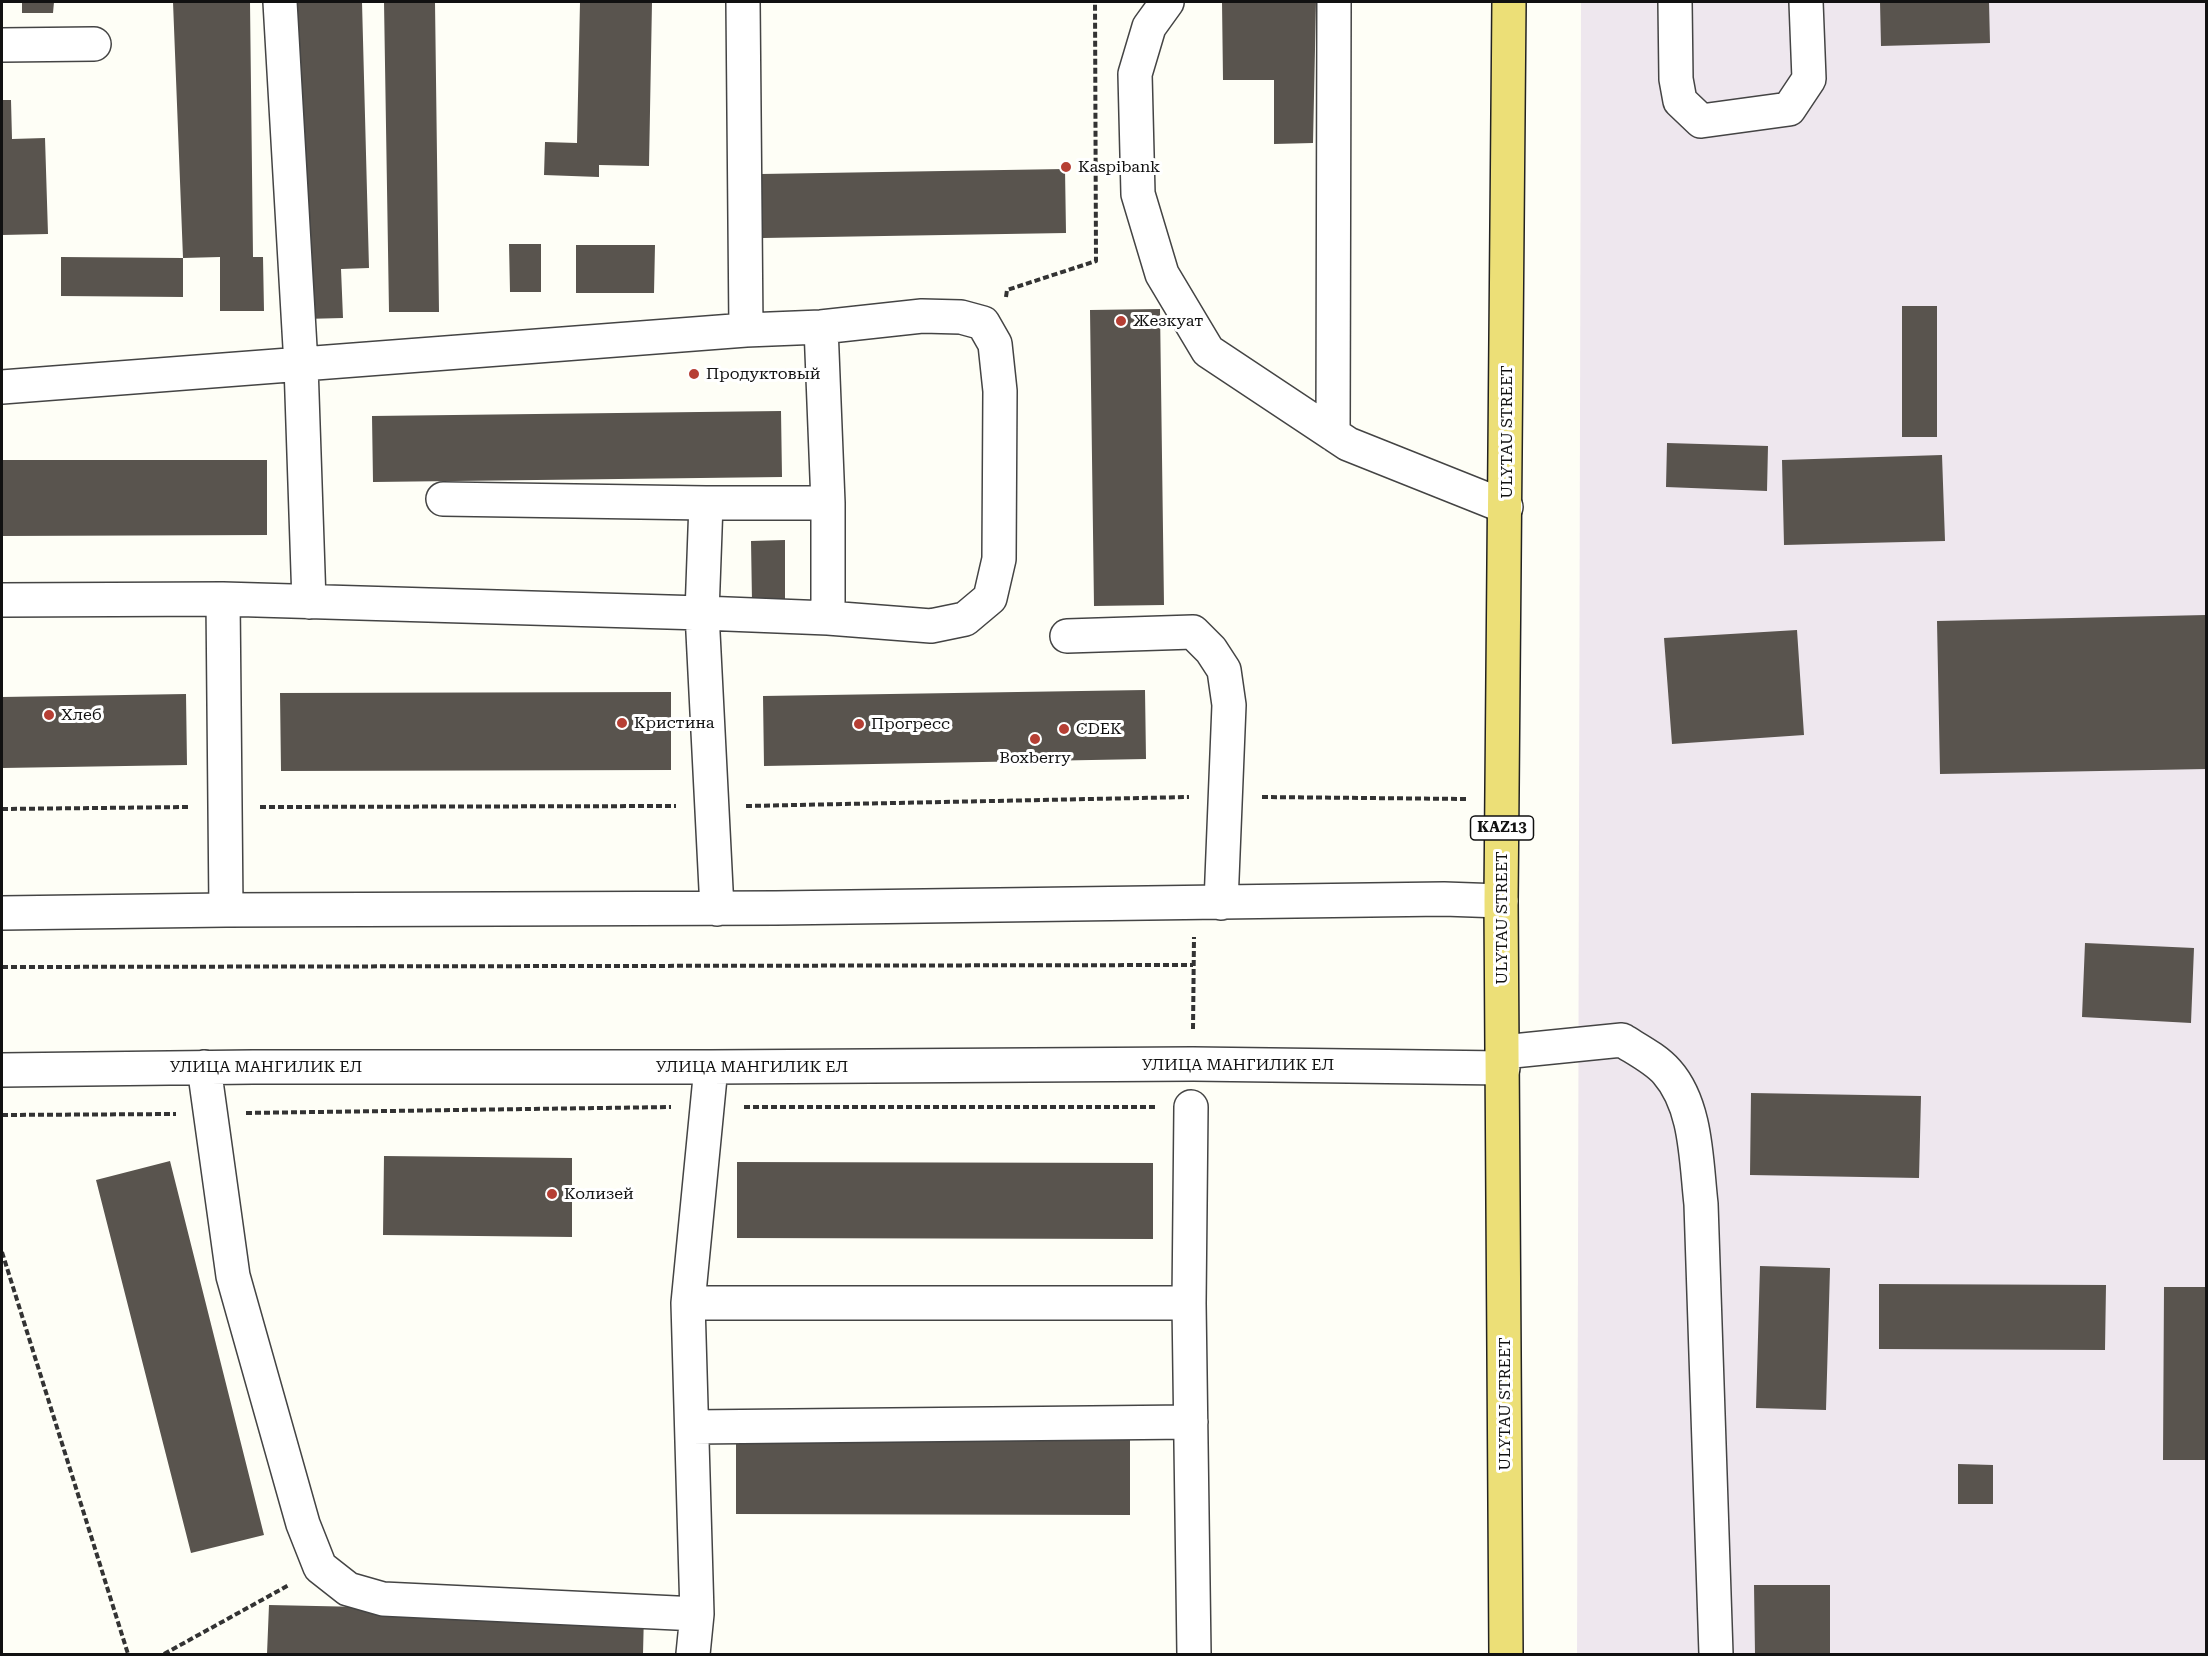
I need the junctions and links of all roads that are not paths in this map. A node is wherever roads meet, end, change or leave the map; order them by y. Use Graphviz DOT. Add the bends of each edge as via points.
graph roads {
  1 [pos="280,2"];
  2 [pos="743,2"];
  3 [pos="1167,2"];
  4 [pos="1334,2"];
  5 [pos="1509,2"];
  6 [pos="1675,2"];
  7 [pos="1806,2"];
  8 [pos="94,44"];
  9 [pos="2,45"];
  10 [pos="821,327"];
  11 [pos="746,330"];
  12 [pos="301,365"];
  13 [pos="2,387"];
  14 [pos="1333,434"];
  15 [pos="443,499"];
  16 [pos="706,503"];
  17 [pos="828,503"];
  18 [pos="1506,507"];
  19 [pos="224,599"];
  20 [pos="2,600"];
  21 [pos="309,602"];
  22 [pos="702,613"];
  23 [pos="828,618"];
  24 [pos="1067,636"];
  25 [pos="1501,901"];
  26 [pos="1208,903"];
  27 [pos="717,909"];
  28 [pos="226,910"];
  29 [pos="2,913"];
  30 [pos="1503,1060"];
  31 [pos="204,1067"];
  32 [pos="711,1067"];
  33 [pos="2,1070"];
  34 [pos="1191,1107"];
  35 [pos="688,1303"];
  36 [pos="1189,1303"];
  37 [pos="1191,1422"];
  38 [pos="692,1427"];
  39 [pos="697,1614"];
  40 [pos="693,1654"];
  41 [pos="1194,1654"];
  42 [pos="1506,1654"];
  43 [pos="1716,1654"];
  1 -- 12 [label="street"];
  2 -- 11 [label="street"];
  3 -- 14 [label="street" via="1149,27 1135,74 1138,194 1162,274 1208,351"];
  4 -- 14 [label="street"];
  5 -- 18 [label="main road, ULYTAU STREET / KAZ13"];
  6 -- 7 [label="street" via="1680,101 1701,121 1789,109 1809,79"];
  8 -- 9 [label="street"];
  10 -- 11 [label="street"];
  10 -- 17 [label="street"];
  10 -- 23 [label="street" via="922,316 961,316 983,323 995,344 1000,391 999,559 990,598 965,619 931,626"];
  11 -- 12 [label="street"];
  12 -- 13 [label="street"];
  12 -- 21 [label="street"];
  14 -- 18 [label="street" via="1348,444"];
  15 -- 16 [label="street"];
  16 -- 17 [label="street"];
  16 -- 22 [label="street"];
  17 -- 23 [label="street"];
  18 -- 25 [label="main road, ULYTAU STREET / KAZ13"];
  19 -- 20 [label="street"];
  19 -- 21 [label="street"];
  19 -- 28 [label="street"];
  21 -- 22 [label="street"];
  22 -- 23 [label="street"];
  22 -- 27 [label="street"];
  24 -- 26 [label="street" via="1193,632 1224,670 1229,705 1225,796"];
  25 -- 26 [label="street"];
  25 -- 30 [label="main road, ULYTAU STREET / KAZ13"];
  26 -- 27 [label="street"];
  27 -- 28 [label="street"];
  28 -- 29 [label="street"];
  30 -- 32 [label="street, УЛИЦА МАНГИЛИК ЕЛ"];
  30 -- 42 [label="main road, ULYTAU STREET / KAZ13"];
  30 -- 43 [label="street, УЛИЦА МАНГИЛИК ЕЛ" via="1622,1040 1667,1071 1682,1095 1693,1131 1701,1204"];
  31 -- 32 [label="street, УЛИЦА МАНГИЛИК ЕЛ"];
  31 -- 33 [label="street, УЛИЦА МАНГИЛИК ЕЛ"];
  31 -- 39 [label="street" via="234,1276 303,1524 320,1567 348,1589 383,1599"];
  32 -- 35 [label="street"];
  34 -- 36 [label="street"];
  35 -- 36 [label="street"];
  35 -- 38 [label="street"];
  36 -- 37 [label="street"];
  37 -- 38 [label="street"];
  37 -- 41 [label="street"];
  38 -- 39 [label="street"];
  39 -- 40 [label="street"];
}
